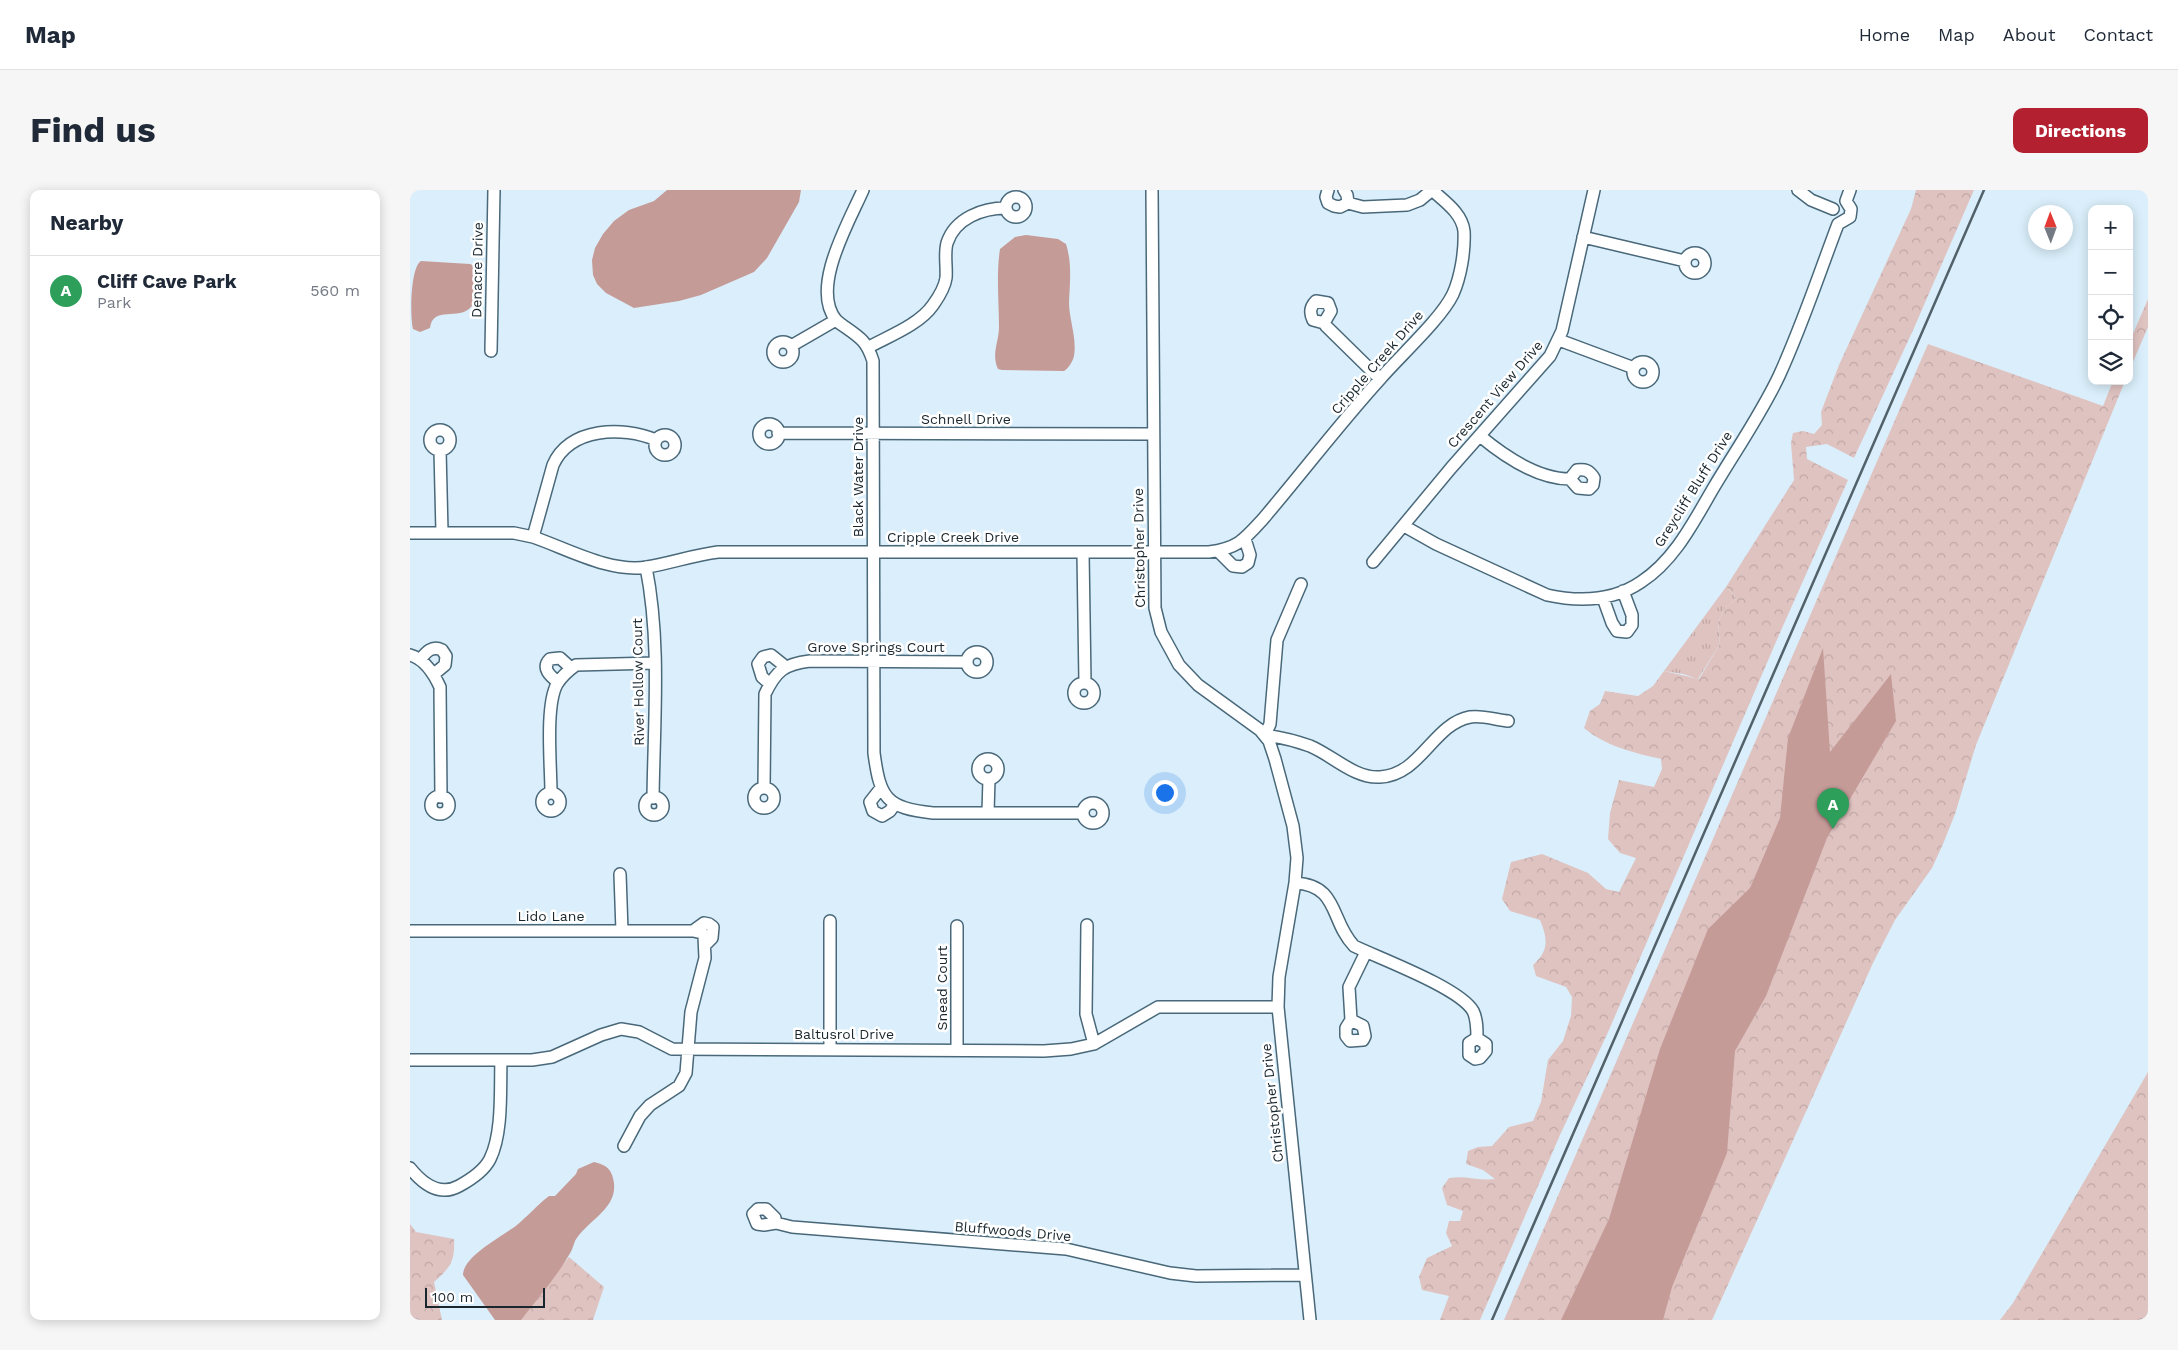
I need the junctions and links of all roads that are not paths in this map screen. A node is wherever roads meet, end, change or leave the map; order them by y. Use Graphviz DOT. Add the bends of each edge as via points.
graph roads {
  1 [pos="494,190"];
  2 [pos="863,190"];
  3 [pos="1152,190"];
  4 [pos="1328,190"];
  5 [pos="1344,190"];
  6 [pos="1432,190"];
  7 [pos="1594,190"];
  8 [pos="1798,190"];
  9 [pos="1850,190"];
  10 [pos="1846,201"];
  11 [pos="1348,203"];
  12 [pos="1006,208"];
  13 [pos="1833,209"];
  14 [pos="1838,224"];
  15 [pos="1583,237"];
  16 [pos="1685,261"];
  17 [pos="836,320"];
  18 [pos="1324,323"];
  19 [pos="1559,340"];
  20 [pos="791,346"];
  21 [pos="869,348"];
  22 [pos="491,351"];
  23 [pos="1634,368"];
  24 [pos="1380,379"];
  25 [pos="778,433"];
  26 [pos="874,433"];
  27 [pos="1153,434"];
  28 [pos="1480,436"];
  29 [pos="656,440"];
  30 [pos="440,450"];
  31 [pos="1570,479"];
  32 [pos="1404,526"];
  33 [pos="442,532"];
  34 [pos="410,533"];
  35 [pos="534,537"];
  36 [pos="1245,539"];
  37 [pos="873,551"];
  38 [pos="1218,551"];
  39 [pos="1083,552"];
  40 [pos="1153,552"];
  41 [pos="1373,562"];
  42 [pos="646,567"];
  43 [pos="1301,584"];
  44 [pos="1623,591"];
  45 [pos="1603,598"];
  46 [pos="415,658"];
  47 [pos="873,661"];
  48 [pos="967,662"];
  49 [pos="655,663"];
  50 [pos="786,667"];
  51 [pos="571,668"];
  52 [pos="434,674"];
  53 [pos="558,682"];
  54 [pos="1084,683"];
  55 [pos="770,684"];
  56 [pos="1508,721"];
  57 [pos="1266,735"];
  58 [pos="988,778"];
  59 [pos="764,788"];
  60 [pos="881,788"];
  61 [pos="551,793"];
  62 [pos="441,797"];
  63 [pos="653,798"];
  64 [pos="895,804"];
  65 [pos="988,812"];
  66 [pos="1083,813"];
  67 [pos="620,874"];
  68 [pos="1295,883"];
  69 [pos="830,921"];
  70 [pos="1087,925"];
  71 [pos="958,926"];
  72 [pos="410,931"];
  73 [pos="622,931"];
  74 [pos="1366,952"];
  75 [pos="1278,1007"];
  76 [pos="1351,1020"];
  77 [pos="1477,1038"];
  78 [pos="1094,1044"];
  79 [pos="830,1048"];
  80 [pos="688,1049"];
  81 [pos="957,1050"];
  82 [pos="410,1060"];
  83 [pos="501,1060"];
  84 [pos="624,1146"];
  85 [pos="410,1168"];
  86 [pos="776,1223"];
  87 [pos="1305,1275"];
  88 [pos="1310,1320"];
  1 -- 22 [label="street, Denacre Drive"];
  2 -- 17 [label="street" via="829,270 828,302"];
  3 -- 27 [label="street, Christopher Drive"];
  4 -- 11 [label="street" via="1328,203 1340,207"];
  5 -- 11 [label="street"];
  6 -- 11 [label="street" via="1407,205 1363,207"];
  6 -- 24 [label="street, Cripple Creek Drive" via="1458,215 1464,229 1463,256 1453,294"];
  7 -- 15 [label="street, Crescent View Drive"];
  8 -- 13 [label="street" via="1811,200"];
  9 -- 10 [label="street, Greycliff Bluff Drive"];
  10 -- 13 [label="street"];
  10 -- 14 [label="street, Greycliff Bluff Drive" via="1851,209 1850,216"];
  12 -- 21 [label="street" via="982,211 961,224 947,244 946,280 934,304 927,313"];
  13 -- 14 [label="street"];
  14 -- 44 [label="street, Greycliff Bluff Drive" via="1771,391 1688,532 1667,560 1640,583"];
  15 -- 16 [label="street"];
  15 -- 19 [label="street, Crescent View Drive"];
  17 -- 20 [label="street"];
  17 -- 21 [label="street" via="864,340"];
  18 -- 24 [label="street"];
  19 -- 23 [label="street"];
  19 -- 28 [label="street, Crescent View Drive" via="1539,370"];
  21 -- 26 [label="street, Black Water Drive" via="873,361"];
  24 -- 36 [label="street, Cripple Creek Drive"];
  25 -- 26 [label="street, Schnell Drive"];
  26 -- 27 [label="street, Schnell Drive"];
  26 -- 37 [label="street, Black Water Drive"];
  27 -- 40 [label="street, Christopher Drive"];
  28 -- 31 [label="street" via="1532,469 1558,479"];
  28 -- 32 [label="street, Crescent View Drive"];
  29 -- 35 [label="street" via="640,433 602,433 568,445 554,465"];
  30 -- 33 [label="street"];
  32 -- 41 [label="street, Crescent View Drive"];
  32 -- 45 [label="street, Greycliff Bluff Drive" via="1547,595"];
  33 -- 34 [label="street"];
  33 -- 35 [label="street"];
  35 -- 42 [label="street, Cripple Creek Drive" via="595,560"];
  36 -- 38 [label="street, Cripple Creek Drive" via="1236,546"];
  36 -- 38 [label="street" via="1250,555 1248,563 1242,567 1233,566"];
  37 -- 39 [label="street, Cripple Creek Drive"];
  37 -- 42 [label="street, Cripple Creek Drive" via="718,552 695,554"];
  37 -- 47 [label="street, Black Water Drive"];
  38 -- 40 [label="street, Cripple Creek Drive"];
  39 -- 40 [label="street, Cripple Creek Drive"];
  39 -- 54 [label="street"];
  40 -- 57 [label="street, Christopher Drive" via="1155,608 1161,632 1172,655 1198,685"];
  42 -- 49 [label="street, River Hollow Court" via="651,593"];
  43 -- 57 [label="street" via="1277,640 1270,724"];
  44 -- 45 [label="street, Greycliff Bluff Drive"];
  44 -- 45 [label="street" via="1632,615 1632,625 1627,632 1617,631"];
  46 -- 52 [label="street"];
  46 -- 52 [label="street" via="435,648 444,653 444,665"];
  47 -- 48 [label="street, Grove Springs Court"];
  47 -- 50 [label="street, Grove Springs Court" via="810,661"];
  47 -- 60 [label="street, Black Water Drive" via="874,753"];
  49 -- 51 [label="street" via="576,665"];
  49 -- 63 [label="street, River Hollow Court"];
  50 -- 55 [label="street"];
  50 -- 55 [label="street" via="771,656 763,657 758,664 762,677"];
  51 -- 53 [label="street"];
  51 -- 53 [label="street" via="560,658 546,662 550,676"];
  52 -- 62 [label="street" via="440,687"];
  53 -- 61 [label="street" via="551,701"];
  55 -- 59 [label="street" via="765,694"];
  56 -- 57 [label="street" via="1472,716 1459,720 1403,771 1378,778 1343,765 1310,746"];
  57 -- 68 [label="street, Christopher Drive" via="1276,758 1294,833"];
  58 -- 65 [label="street"];
  60 -- 64 [label="street, Black Water Drive"];
  60 -- 64 [label="street" via="870,802 872,811 882,816"];
  64 -- 65 [label="street" via="909,811"];
  65 -- 66 [label="street"];
  67 -- 73 [label="street"];
  68 -- 74 [label="street" via="1312,885 1328,897 1344,936"];
  68 -- 75 [label="street, Christopher Drive" via="1279,977"];
  69 -- 79 [label="street"];
  70 -- 78 [label="street" via="1086,1014"];
  71 -- 81 [label="street, Snead Court"];
  72 -- 73 [label="street, Lido Lane"];
  73 -- 80 [label="street, Lido Lane" via="697,932 704,936 705,958 691,1012"];
  74 -- 76 [label="street" via="1349,987"];
  74 -- 77 [label="street" via="1442,987 1464,1001 1473,1012"];
  75 -- 78 [label="street, Baltusrol Drive" via="1158,1007"];
  75 -- 87 [label="street, Christopher Drive"];
  78 -- 81 [label="street, Baltusrol Drive" via="1044,1051"];
  79 -- 80 [label="street, Baltusrol Drive"];
  79 -- 81 [label="street, Baltusrol Drive"];
  80 -- 83 [label="street, Baltusrol Drive" via="672,1049 639,1032 621,1029 601,1034 552,1057"];
  80 -- 84 [label="street" via="686,1073 678,1086 640,1116"];
  82 -- 83 [label="street, Baltusrol Drive"];
  83 -- 85 [label="street" via="497,1138 490,1160 473,1178 452,1190 441,1190 421,1182"];
  86 -- 87 [label="street, Bluffwoods Drive" via="884,1236 1066,1249 1196,1276"];
  87 -- 88 [label="street, Christopher Drive"];
}
